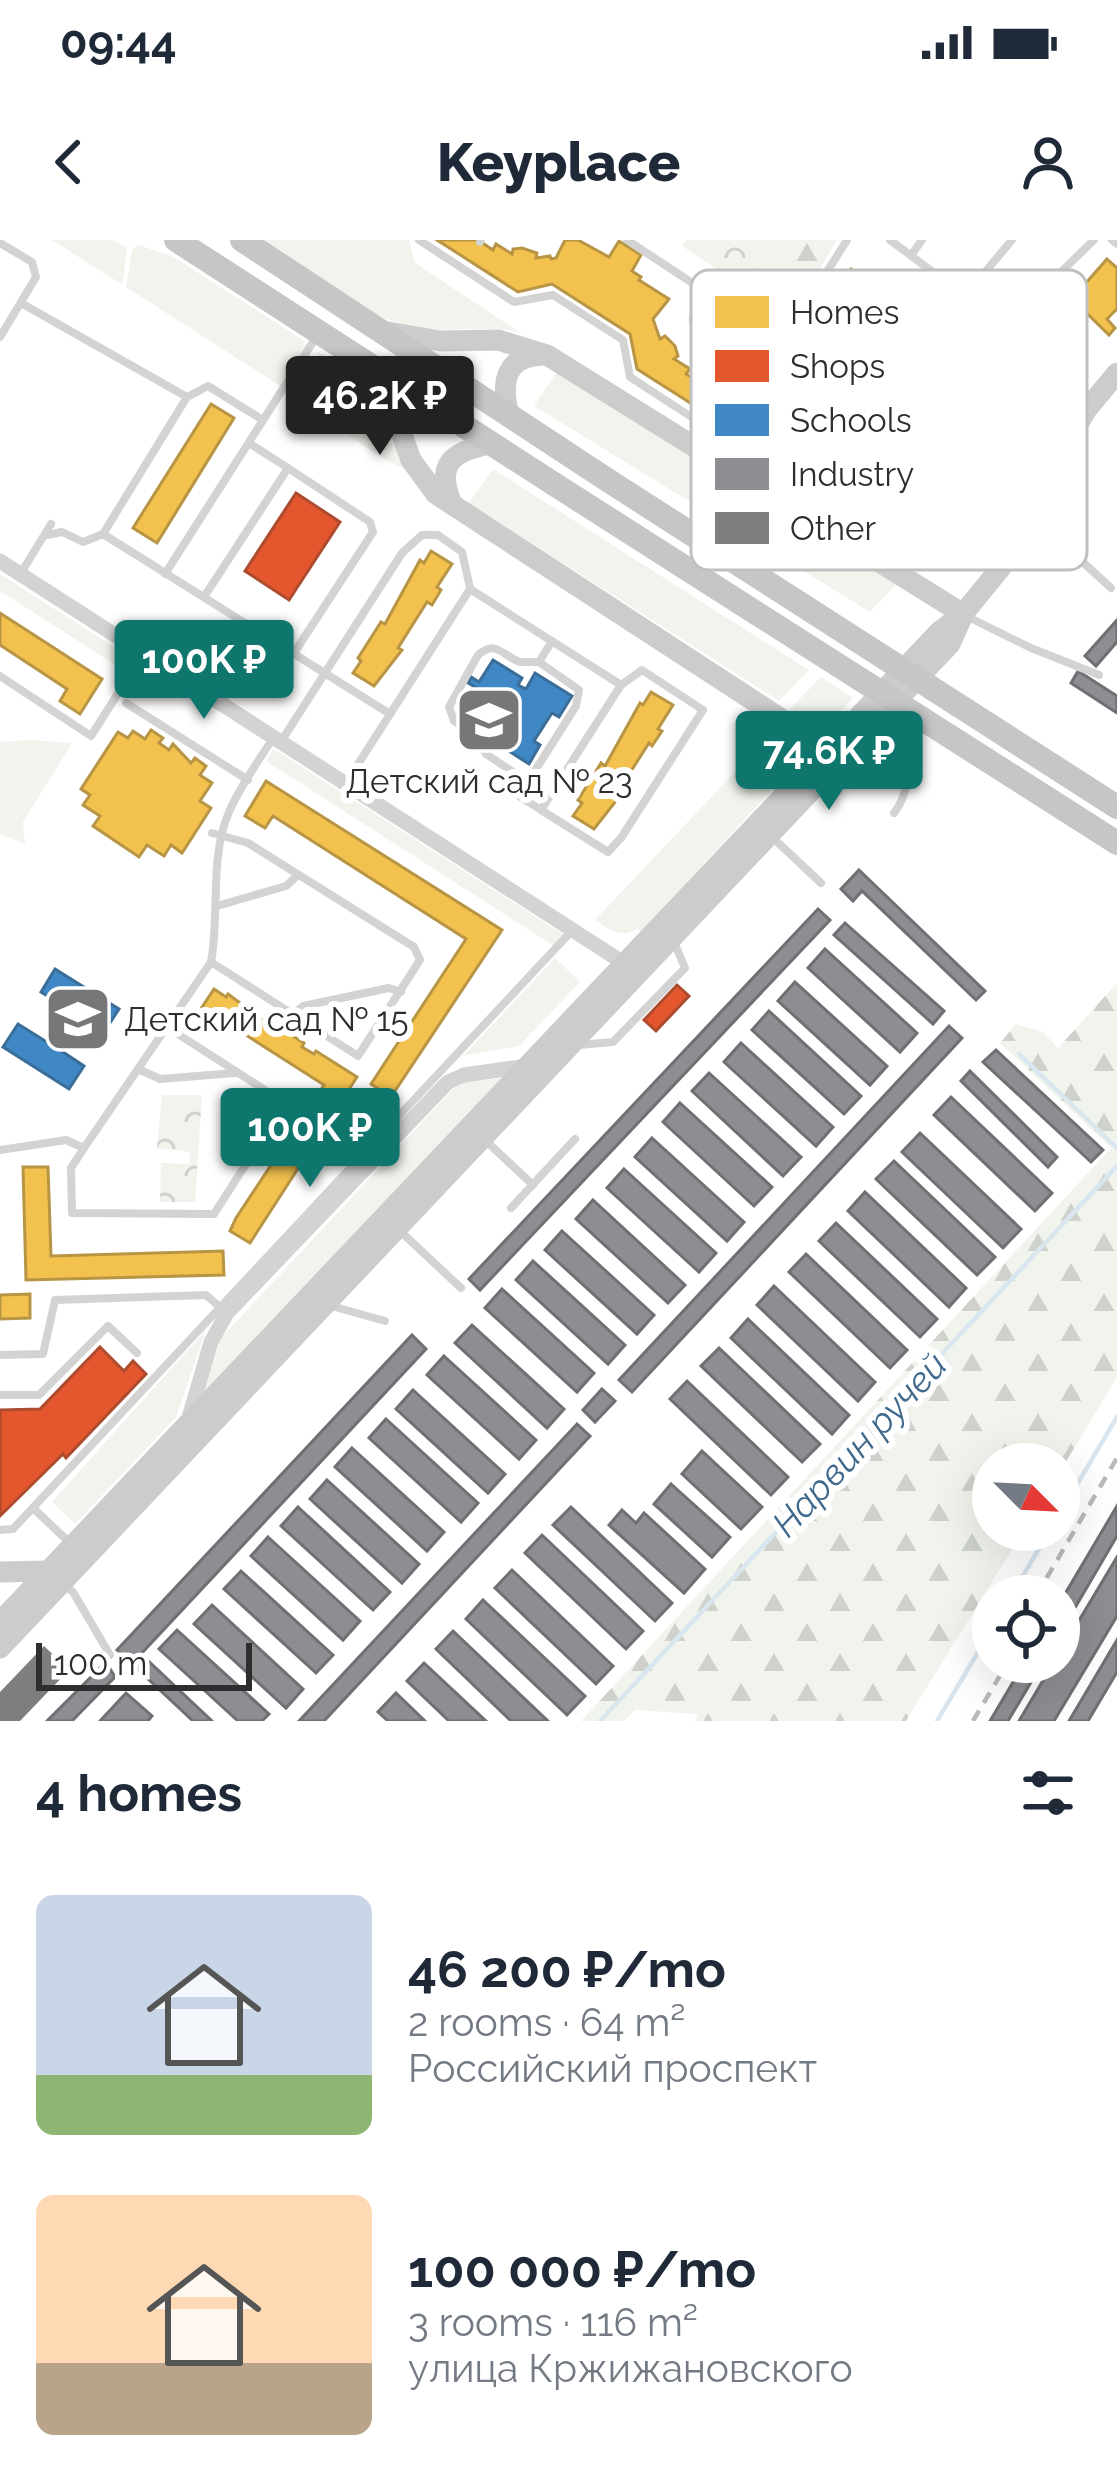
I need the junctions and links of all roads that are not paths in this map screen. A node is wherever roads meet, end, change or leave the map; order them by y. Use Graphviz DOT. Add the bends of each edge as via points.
graph roads {
  1 [pos="176,240"];
  2 [pos="242,240"];
  3 [pos="419,240"];
  4 [pos="847,240"];
  5 [pos="890,240"];
  6 [pos="922,240"];
  7 [pos="1012,240"];
  8 [pos="1094,240"];
  9 [pos="631,241"];
  10 [pos="0,243"];
  11 [pos="912,254"];
  12 [pos="828,270"];
  13 [pos="928,270"];
  14 [pos="987,270"];
  15 [pos="1064,270"];
  16 [pos="691,282"];
  17 [pos="21,303"];
  18 [pos="382,331"];
  19 [pos="320,332"];
  20 [pos="0,337"];
  21 [pos="547,355"];
  22 [pos="364,361"];
  23 [pos="1117,374"];
  24 [pos="187,397"];
  25 [pos="1087,409"];
  26 [pos="691,416"];
  27 [pos="263,420"];
  28 [pos="517,421"];
  29 [pos="248,443"];
  30 [pos="691,445"];
  31 [pos="500,449"];
  32 [pos="288,469"];
  33 [pos="452,505"];
  34 [pos="51,524"];
  35 [pos="691,533"];
  36 [pos="103,534"];
  37 [pos="47,536"];
  38 [pos="0,561"];
  39 [pos="1087,566"];
  40 [pos="749,570"];
  41 [pos="892,570"];
  42 [pos="998,570"];
  43 [pos="20,574"];
  44 [pos="165,574"];
  45 [pos="1111,588"];
  46 [pos="470,589"];
  47 [pos="204,597"];
  48 [pos="963,614"];
  49 [pos="552,640"];
  50 [pos="144,653"];
  51 [pos="294,653"];
  52 [pos="538,662"];
  53 [pos="326,673"];
  54 [pos="1100,675"];
  55 [pos="1,678"];
  56 [pos="621,685"];
  57 [pos="899,698"];
  58 [pos="126,703"];
  59 [pos="390,714"];
  60 [pos="277,739"];
  61 [pos="836,753"];
  62 [pos="248,780"];
  63 [pos="528,782"];
  64 [pos="346,783"];
  65 [pos="1117,807"];
  66 [pos="542,810"];
  67 [pos="894,813"];
  68 [pos="764,829"];
  69 [pos="217,834"];
  70 [pos="1117,843"];
  71 [pos="298,875"];
  72 [pos="821,883"];
  73 [pos="217,906"];
  74 [pos="666,933"];
  75 [pos="567,936"];
  76 [pos="211,962"];
  77 [pos="633,969"];
  78 [pos="401,992"];
  79 [pos="293,1014"];
  80 [pos="167,1027"];
  81 [pos="571,1046"];
  82 [pos="530,1065"];
  83 [pos="138,1070"];
  84 [pos="239,1073"];
  85 [pos="477,1134"];
  86 [pos="575,1139"];
  87 [pos="84,1148"];
  88 [pos="0,1150"];
  89 [pos="533,1185"];
  90 [pos="512,1208"];
  91 [pos="392,1223"];
  92 [pos="461,1288"];
  93 [pos="327,1305"];
  94 [pos="224,1311"];
  95 [pos="385,1321"];
  96 [pos="137,1353"];
  97 [pos="0,1355"];
  98 [pos="0,1395"];
  99 [pos="188,1422"];
  100 [pos="33,1508"];
  101 [pos="0,1529"];
  102 [pos="72,1545"];
  103 [pos="0,1572"];
  104 [pos="55,1576"];
  105 [pos="0,1622"];
  106 [pos="0,1648"];
  107 [pos="110,1654"];
  1 -- 19 [label="main road"];
  2 -- 18 [label="main road"];
  3 -- 26 [label="lane" via="514,302 554,295 623,340 630,376"];
  4 -- 12 [label="lane"];
  5 -- 11 [label="lane"];
  6 -- 11 [label="lane"];
  7 -- 14 [label="lane"];
  8 -- 15 [label="lane"];
  9 -- 16 [label="lane"];
  10 -- 17 [label="lane" via="32,262 36,277"];
  11 -- 13 [label="lane"];
  17 -- 20 [label="lane"];
  17 -- 24 [label="lane"];
  18 -- 21 [label="street" via="498,340"];
  18 -- 28 [label="main road"];
  19 -- 22 [label="main road"];
  19 -- 27 [label="lane"];
  21 -- 28 [label="street" via="522,357 506,373 504,398"];
  21 -- 30 [label="street"];
  22 -- 31 [label="main road"];
  22 -- 33 [label="street" via="422,478"];
  23 -- 25 [label="street"];
  24 -- 27 [label="lane" via="208,386"];
  24 -- 36 [label="lane"];
  27 -- 29 [label="lane"];
  28 -- 35 [label="main road, bridge"];
  29 -- 32 [label="lane"];
  29 -- 44 [label="lane"];
  31 -- 33 [label="street" via="451,460 445,481"];
  31 -- 70 [label="main road, bridge"];
  32 -- 47 [label="lane"];
  32 -- 51 [label="lane" via="370,522 373,532"];
  33 -- 61 [label="street"];
  34 -- 37 [label="lane"];
  36 -- 37 [label="lane" via="83,542 62,532"];
  36 -- 44 [label="lane"];
  37 -- 43 [label="lane"];
  38 -- 43 [label="street"];
  39 -- 45 [label="lane"];
  40 -- 65 [label="main road, bridge"];
  41 -- 48 [label="street"];
  42 -- 48 [label="street"];
  43 -- 50 [label="street"];
  44 -- 47 [label="lane"];
  46 -- 49 [label="lane"];
  46 -- 53 [label="lane" via="462,552 422,535 402,553"];
  46 -- 59 [label="lane"];
  47 -- 51 [label="lane"];
  48 -- 54 [label="lane"];
  48 -- 57 [label="street" via="950,644"];
  48 -- 61 [label="street"];
  49 -- 52 [label="lane"];
  49 -- 56 [label="lane"];
  50 -- 55 [label="lane" via="89,740"];
  50 -- 60 [label="street"];
  51 -- 53 [label="lane"];
  52 -- 63 [label="lane" via="575,685 579,697"];
  52 -- 63 [label="lane" via="486,649 449,706 486,754"];
  53 -- 59 [label="lane"];
  53 -- 60 [label="lane"];
  56 -- 66 [label="lane"];
  56 -- 66 [label="lane" via="643,670 704,710 608,852"];
  57 -- 61 [label="street"];
  57 -- 67 [label="lane" via="908,771"];
  58 -- 62 [label="lane"];
  59 -- 64 [label="lane"];
  60 -- 62 [label="lane"];
  60 -- 64 [label="street"];
  61 -- 68 [label="street"];
  62 -- 69 [label="lane"];
  63 -- 66 [label="lane" via="519,796"];
  64 -- 77 [label="street"];
  68 -- 72 [label="lane"];
  68 -- 74 [label="street"];
  69 -- 71 [label="lane"];
  69 -- 73 [label="lane"];
  71 -- 73 [label="lane"];
  71 -- 78 [label="lane" via="414,947 420,960"];
  73 -- 76 [label="lane"];
  74 -- 77 [label="street"];
  74 -- 81 [label="lane" via="685,968 613,1042"];
  75 -- 94 [label="lane"];
  76 -- 79 [label="lane"];
  76 -- 80 [label="lane"];
  77 -- 81 [label="street"];
  77 -- 82 [label="street"];
  78 -- 79 [label="lane" via="389,988"];
  78 -- 79 [label="lane" via="358,1056"];
  80 -- 83 [label="lane"];
  80 -- 84 [label="lane"];
  81 -- 85 [label="street"];
  82 -- 85 [label="street"];
  82 -- 94 [label="street" via="448,1082"];
  83 -- 84 [label="lane" via="160,1079"];
  83 -- 87 [label="lane"];
  84 -- 87 [label="lane" via="285,1103 214,1214 72,1213 71,1168"];
  85 -- 89 [label="lane"];
  85 -- 91 [label="street"];
  86 -- 89 [label="lane"];
  87 -- 88 [label="lane" via="66,1140"];
  89 -- 90 [label="lane"];
  91 -- 92 [label="lane"];
  91 -- 93 [label="street"];
  91 -- 99 [label="street"];
  93 -- 95 [label="lane"];
  93 -- 104 [label="street"];
  94 -- 97 [label="lane" via="206,1295 55,1300 43,1354"];
  94 -- 99 [label="street"];
  94 -- 100 [label="lane"];
  96 -- 98 [label="lane" via="108,1326 39,1395"];
  99 -- 102 [label="street"];
  100 -- 101 [label="lane" via="13,1529"];
  100 -- 102 [label="lane"];
  102 -- 104 [label="street"];
  103 -- 104 [label="street"];
  104 -- 105 [label="street"];
  104 -- 106 [label="street"];
  104 -- 107 [label="lane"];
}
